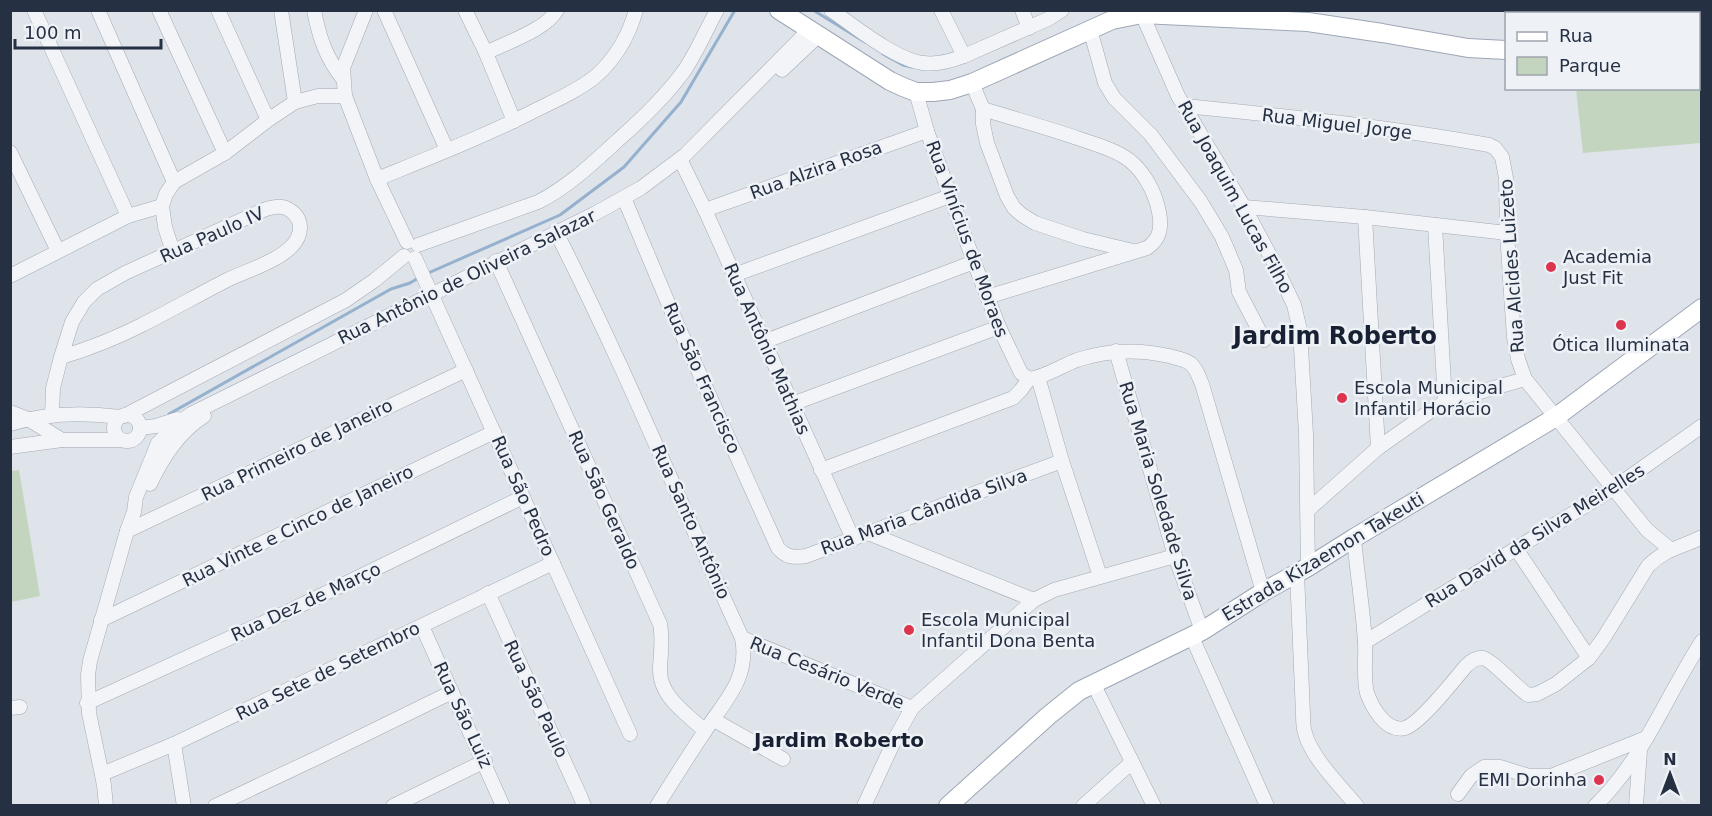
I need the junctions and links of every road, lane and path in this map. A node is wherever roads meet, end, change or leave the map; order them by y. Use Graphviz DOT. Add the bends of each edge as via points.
graph roads {
  1 [pos="34,10"];
  2 [pos="98,10"];
  3 [pos="159,10"];
  4 [pos="218,10"];
  5 [pos="281,10"];
  6 [pos="314,10"];
  7 [pos="366,10"];
  8 [pos="384,10"];
  9 [pos="465,10"];
  10 [pos="557,10"];
  11 [pos="636,10"];
  12 [pos="717,10"];
  13 [pos="779,10"];
  14 [pos="831,10"];
  15 [pos="941,10"];
  16 [pos="1022,10"];
  17 [pos="1062,10"];
  18 [pos="1142,14"];
  19 [pos="1307,16"];
  20 [pos="1029,28"];
  21 [pos="1090,29"];
  22 [pos="813,33"];
  23 [pos="1505,50"];
  24 [pos="486,53"];
  25 [pos="964,56"];
  26 [pos="343,79"];
  27 [pos="972,83"];
  28 [pos="916,92"];
  29 [pos="345,96"];
  30 [pos="295,102"];
  31 [pos="1185,106"];
  32 [pos="983,109"];
  33 [pos="268,120"];
  34 [pos="514,121"];
  35 [pos="927,130"];
  36 [pos="1489,145"];
  37 [pos="447,150"];
  38 [pos="10,152"];
  39 [pos="225,153"];
  40 [pos="682,162"];
  41 [pos="377,179"];
  42 [pos="174,182"];
  43 [pos="950,196"];
  44 [pos="625,202"];
  45 [pos="162,206"];
  46 [pos="1244,207"];
  47 [pos="705,210"];
  48 [pos="128,216"];
  49 [pos="1365,217"];
  50 [pos="1435,225"];
  51 [pos="1507,233"];
  52 [pos="557,236"];
  53 [pos="1083,239"];
  54 [pos="58,251"];
  55 [pos="173,252"];
  56 [pos="1135,252"];
  57 [pos="412,253"];
  58 [pos="974,262"];
  59 [pos="498,265"];
  60 [pos="1088,266"];
  61 [pos="734,275"];
  62 [pos="10,276"];
  63 [pos="987,297"];
  64 [pos="434,298"];
  65 [pos="1701,308"];
  66 [pos="999,327"];
  67 [pos="1264,340"];
  68 [pos="764,342"];
  69 [pos="1116,351"];
  70 [pos="61,357"];
  71 [pos="466,370"];
  72 [pos="1034,378"];
  73 [pos="1525,379"];
  74 [pos="52,391"];
  75 [pos="1444,402"];
  76 [pos="792,404"];
  77 [pos="10,412"];
  78 [pos="77,414"];
  79 [pos="191,414"];
  80 [pos="52,415"];
  81 [pos="122,416"];
  82 [pos="1556,417"];
  83 [pos="28,419"];
  84 [pos="10,424"];
  85 [pos="1701,426"];
  86 [pos="494,432"];
  87 [pos="133,435"];
  88 [pos="180,436"];
  89 [pos="62,440"];
  90 [pos="158,443"];
  91 [pos="10,447"];
  92 [pos="1378,447"];
  93 [pos="1062,461"];
  94 [pos="158,469"];
  95 [pos="821,470"];
  96 [pos="1614,489"];
  97 [pos="523,497"];
  98 [pos="1308,510"];
  99 [pos="134,512"];
  100 [pos="127,531"];
  101 [pos="868,533"];
  102 [pos="1701,537"];
  103 [pos="1353,538"];
  104 [pos="853,539"];
  105 [pos="1670,549"];
  106 [pos="1517,550"];
  107 [pos="785,555"];
  108 [pos="1175,556"];
  109 [pos="553,563"];
  110 [pos="1303,570"];
  111 [pos="1100,576"];
  112 [pos="1263,592"];
  113 [pos="488,593"];
  114 [pos="1034,600"];
  115 [pos="102,620"];
  116 [pos="422,626"];
  117 [pos="1197,634"];
  118 [pos="742,638"];
  119 [pos="1701,641"];
  120 [pos="1365,642"];
  121 [pos="1589,658"];
  122 [pos="1093,683"];
  123 [pos="452,692"];
  124 [pos="87,703"];
  125 [pos="912,708"];
  126 [pos="709,726"];
  127 [pos="630,734"];
  128 [pos="174,744"];
  129 [pos="1643,744"];
  130 [pos="783,759"];
  131 [pos="484,761"];
  132 [pos="1132,762"];
  133 [pos="103,780"];
  134 [pos="1458,794"];
  135 [pos="106,806"];
  136 [pos="115,806"];
  137 [pos="184,806"];
  138 [pos="215,806"];
  139 [pos="393,806"];
  140 [pos="503,806"];
  141 [pos="584,806"];
  142 [pos="657,806"];
  143 [pos="864,806"];
  144 [pos="948,806"];
  145 [pos="1083,806"];
  146 [pos="1154,806"];
  147 [pos="1267,806"];
  148 [pos="1357,806"];
  149 [pos="1595,806"];
  150 [pos="1636,806"];
  1 -- 48 [label="street"];
  2 -- 42 [label="street"];
  3 -- 39 [label="street"];
  4 -- 33 [label="street"];
  5 -- 30 [label="street"];
  6 -- 26 [label="street" via="325,52"];
  7 -- 26 [label="street" via="347,55"];
  8 -- 37 [label="street"];
  9 -- 24 [label="street"];
  10 -- 24 [label="street" via="546,22"];
  11 -- 34 [label="street" via="624,41 595,76"];
  12 -- 57 [label="street" via="685,69 665,95 600,157 538,202"];
  13 -- 22 [label="main road"];
  14 -- 25 [label="street" via="912,61 936,63"];
  15 -- 25 [label="street"];
  16 -- 20 [label="street"];
  17 -- 20 [label="street"];
  18 -- 19 [label="main road"];
  18 -- 21 [label="main road"];
  18 -- 31 [label="street, Rua Joaquim Lucas Filho"];
  19 -- 23 [label="main road" via="1468,48"];
  20 -- 25 [label="street"];
  21 -- 27 [label="main road"];
  21 -- 67 [label="street" via="1105,83 1114,98 1151,135 1222,237 1236,270 1239,292"];
  22 -- 28 [label="main road" via="890,81"];
  22 -- 40 [label="street, Rua Antônio de Oliveira Salazar"];
  24 -- 34 [label="street"];
  26 -- 29 [label="street, Rua São Pedro"];
  27 -- 28 [label="main road" via="942,91"];
  27 -- 32 [label="street"];
  28 -- 35 [label="street, Rua Vinícius de Moraes"];
  29 -- 30 [label="street" via="318,96"];
  29 -- 41 [label="street, Rua São Pedro"];
  30 -- 33 [label="street"];
  31 -- 36 [label="street, Rua Miguel Jorge"];
  31 -- 46 [label="street, Rua Joaquim Lucas Filho"];
  32 -- 53 [label="street" via="987,143 1014,208 1035,222"];
  32 -- 56 [label="street" via="1107,148 1137,168 1156,199 1160,228 1154,243"];
  33 -- 39 [label="street"];
  34 -- 37 [label="street"];
  35 -- 43 [label="street, Rua Vinícius de Moraes"];
  35 -- 47 [label="street, Rua Alzira Rosa"];
  36 -- 51 [label="street, Rua Alcides Luizeto" via="1503,161"];
  37 -- 41 [label="street"];
  38 -- 54 [label="street"];
  39 -- 42 [label="street"];
  40 -- 44 [label="street, Rua Antônio de Oliveira Salazar" via="649,192"];
  40 -- 47 [label="street, Rua Antônio Mathias"];
  41 -- 57 [label="street, Rua São Pedro"];
  42 -- 45 [label="street"];
  43 -- 58 [label="street, Rua Vinícius de Moraes"];
  43 -- 61 [label="street"];
  44 -- 52 [label="street, Rua Antônio de Oliveira Salazar"];
  44 -- 107 [label="street, Rua São Francisco" via="778,548"];
  45 -- 48 [label="street"];
  45 -- 55 [label="street"];
  46 -- 49 [label="street"];
  46 -- 98 [label="street, Rua Joaquim Lucas Filho" via="1294,304 1300,330"];
  47 -- 61 [label="street, Rua Antônio Mathias"];
  48 -- 54 [label="street"];
  49 -- 50 [label="street"];
  49 -- 92 [label="street"];
  50 -- 51 [label="street"];
  50 -- 75 [label="street"];
  51 -- 73 [label="street, Rua Alcides Luizeto" via="1514,337"];
  52 -- 59 [label="street, Rua Antônio de Oliveira Salazar"];
  52 -- 118 [label="street, Rua Santo Antônio" via="651,431"];
  53 -- 56 [label="street"];
  53 -- 60 [label="street"];
  54 -- 62 [label="street"];
  55 -- 70 [label="street, Rua Paulo IV" via="125,273 84,302 72,322"];
  55 -- 70 [label="street, Rua Paulo IV" via="278,206 293,212 301,224 296,242 277,257 139,326"];
  56 -- 60 [label="street"];
  57 -- 64 [label="street, Rua São Pedro"];
  57 -- 81 [label="street" via="346,300"];
  58 -- 63 [label="street, Rua Vinícius de Moraes"];
  58 -- 68 [label="street"];
  59 -- 64 [label="street, Rua Antônio de Oliveira Salazar"];
  59 -- 126 [label="street, Rua São Geraldo" via="660,624 660,682 666,694"];
  60 -- 63 [label="street"];
  61 -- 68 [label="street, Rua Antônio Mathias"];
  63 -- 66 [label="street, Rua Vinícius de Moraes"];
  64 -- 71 [label="street, Rua São Pedro"];
  64 -- 79 [label="street, Rua Antônio de Oliveira Salazar"];
  64 -- 88 [label="street, Rua Antônio de Oliveira Salazar" via="211,412"];
  65 -- 82 [label="main road, Estrada Kizaemon Takeuti"];
  66 -- 72 [label="street, Rua Vinícius de Moraes" via="1021,373"];
  66 -- 76 [label="street"];
  68 -- 76 [label="street, Rua Antônio Mathias"];
  69 -- 72 [label="street" via="1078,360"];
  69 -- 108 [label="street, Rua Maria Soledade Silva"];
  69 -- 112 [label="street" via="1136,351 1192,364 1202,384"];
  70 -- 74 [label="street, Rua Paulo IV"];
  71 -- 86 [label="street, Rua São Pedro"];
  71 -- 100 [label="street, Rua Primeiro de Janeiro"];
  72 -- 93 [label="street, Rua Vinícius de Moraes"];
  72 -- 95 [label="street" via="1013,398"];
  73 -- 75 [label="street"];
  73 -- 82 [label="street, Rua Alcides Luizeto"];
  74 -- 78 [label="street"];
  74 -- 80 [label="street, Rua Paulo IV"];
  74 -- 83 [label="street" via="45,406"];
  75 -- 92 [label="street"];
  76 -- 95 [label="street, Rua Antônio Mathias"];
  77 -- 83 [label="street"];
  78 -- 80 [label="street"];
  78 -- 81 [label="street"];
  79 -- 87 [label="street"];
  79 -- 90 [label="street, Rua Antônio de Oliveira Salazar"];
  80 -- 83 [label="street"];
  81 -- 87 [label="street" via="138,421"];
  81 -- 87 [label="street" via="115,423 117,437"];
  82 -- 96 [label="street, Rua Alcides Luizeto"];
  82 -- 103 [label="main road, Estrada Kizaemon Takeuti"];
  83 -- 84 [label="street"];
  83 -- 89 [label="street"];
  85 -- 96 [label="street, Rua David da Silva Meirelles"];
  86 -- 97 [label="street, Rua São Pedro"];
  86 -- 115 [label="street, Rua Vinte e Cinco de Janeiro"];
  87 -- 89 [label="street"];
  87 -- 90 [label="street" via="147,446"];
  88 -- 90 [label="street"];
  88 -- 94 [label="street, Rua Antônio de Oliveira Salazar"];
  89 -- 91 [label="street"];
  90 -- 94 [label="street"];
  90 -- 99 [label="street, Rua Antônio de Oliveira Salazar"];
  92 -- 98 [label="street"];
  93 -- 101 [label="street, Rua Maria Cândida Silva"];
  93 -- 111 [label="street, Rua Vinícius de Moraes"];
  94 -- 99 [label="street, Rua Antônio de Oliveira Salazar"];
  95 -- 104 [label="street, Rua Antônio Mathias"];
  96 -- 105 [label="street, Rua Alcides Luizeto" via="1647,530"];
  96 -- 106 [label="street, Rua David da Silva Meirelles"];
  97 -- 109 [label="street, Rua São Pedro"];
  97 -- 124 [label="street, Rua Dez de Março" via="291,610"];
  98 -- 110 [label="street, Rua Joaquim Lucas Filho"];
  99 -- 100 [label="street, Rua Antônio de Oliveira Salazar"];
  100 -- 115 [label="street, Rua Antônio de Oliveira Salazar"];
  101 -- 104 [label="street, Rua Maria Cândida Silva"];
  101 -- 114 [label="street"];
  102 -- 105 [label="street"];
  103 -- 110 [label="main road, Estrada Kizaemon Takeuti"];
  103 -- 120 [label="street"];
  104 -- 107 [label="street, Rua Maria Cândida Silva" via="806,556"];
  105 -- 121 [label="street" via="1648,566"];
  106 -- 120 [label="street, Rua David da Silva Meirelles"];
  106 -- 121 [label="street"];
  108 -- 111 [label="street"];
  108 -- 117 [label="street, Rua Maria Soledade Silva"];
  109 -- 113 [label="street, Rua Sete de Setembro"];
  109 -- 127 [label="street, Rua São Pedro"];
  110 -- 112 [label="main road, Estrada Kizaemon Takeuti"];
  110 -- 148 [label="street, Rua Joaquim Lucas Filho" via="1305,734 1327,771"];
  111 -- 114 [label="street"];
  112 -- 117 [label="main road, Estrada Kizaemon Takeuti"];
  113 -- 116 [label="street, Rua Sete de Setembro"];
  113 -- 141 [label="street, Rua São Paulo"];
  114 -- 125 [label="street"];
  115 -- 124 [label="street, Rua Antônio de Oliveira Salazar" via="90,661"];
  116 -- 123 [label="street, Rua São Luiz"];
  116 -- 128 [label="street, Rua Sete de Setembro"];
  117 -- 122 [label="main road, Estrada Kizaemon Takeuti"];
  117 -- 147 [label="street, Rua Maria Soledade Silva"];
  118 -- 125 [label="street, Rua Cesário Verde"];
  118 -- 126 [label="street, Rua Santo Antônio" via="740,677"];
  119 -- 129 [label="street"];
  120 -- 121 [label="street" via="1366,690 1371,703 1378,715 1399,728 1424,714 1472,660 1486,659 1528,695 1556,684"];
  122 -- 132 [label="street"];
  122 -- 144 [label="main road, Estrada Kizaemon Takeuti" via="1064,702"];
  123 -- 131 [label="street, Rua São Luiz"];
  123 -- 138 [label="street"];
  124 -- 133 [label="street, Rua Antônio de Oliveira Salazar"];
  125 -- 143 [label="street"];
  126 -- 130 [label="street, Rua São Geraldo"];
  126 -- 142 [label="street, Rua Santo Antônio"];
  128 -- 133 [label="street, Rua Sete de Setembro"];
  128 -- 137 [label="street"];
  129 -- 134 [label="street" via="1551,776 1484,767 1471,776"];
  129 -- 149 [label="street"];
  129 -- 150 [label="street"];
  131 -- 139 [label="street"];
  131 -- 140 [label="street, Rua São Luiz"];
  132 -- 145 [label="street"];
  132 -- 146 [label="street"];
  133 -- 135 [label="street, Rua Antônio de Oliveira Salazar"];
  133 -- 136 [label="street, Rua Antônio de Oliveira Salazar"];
}
